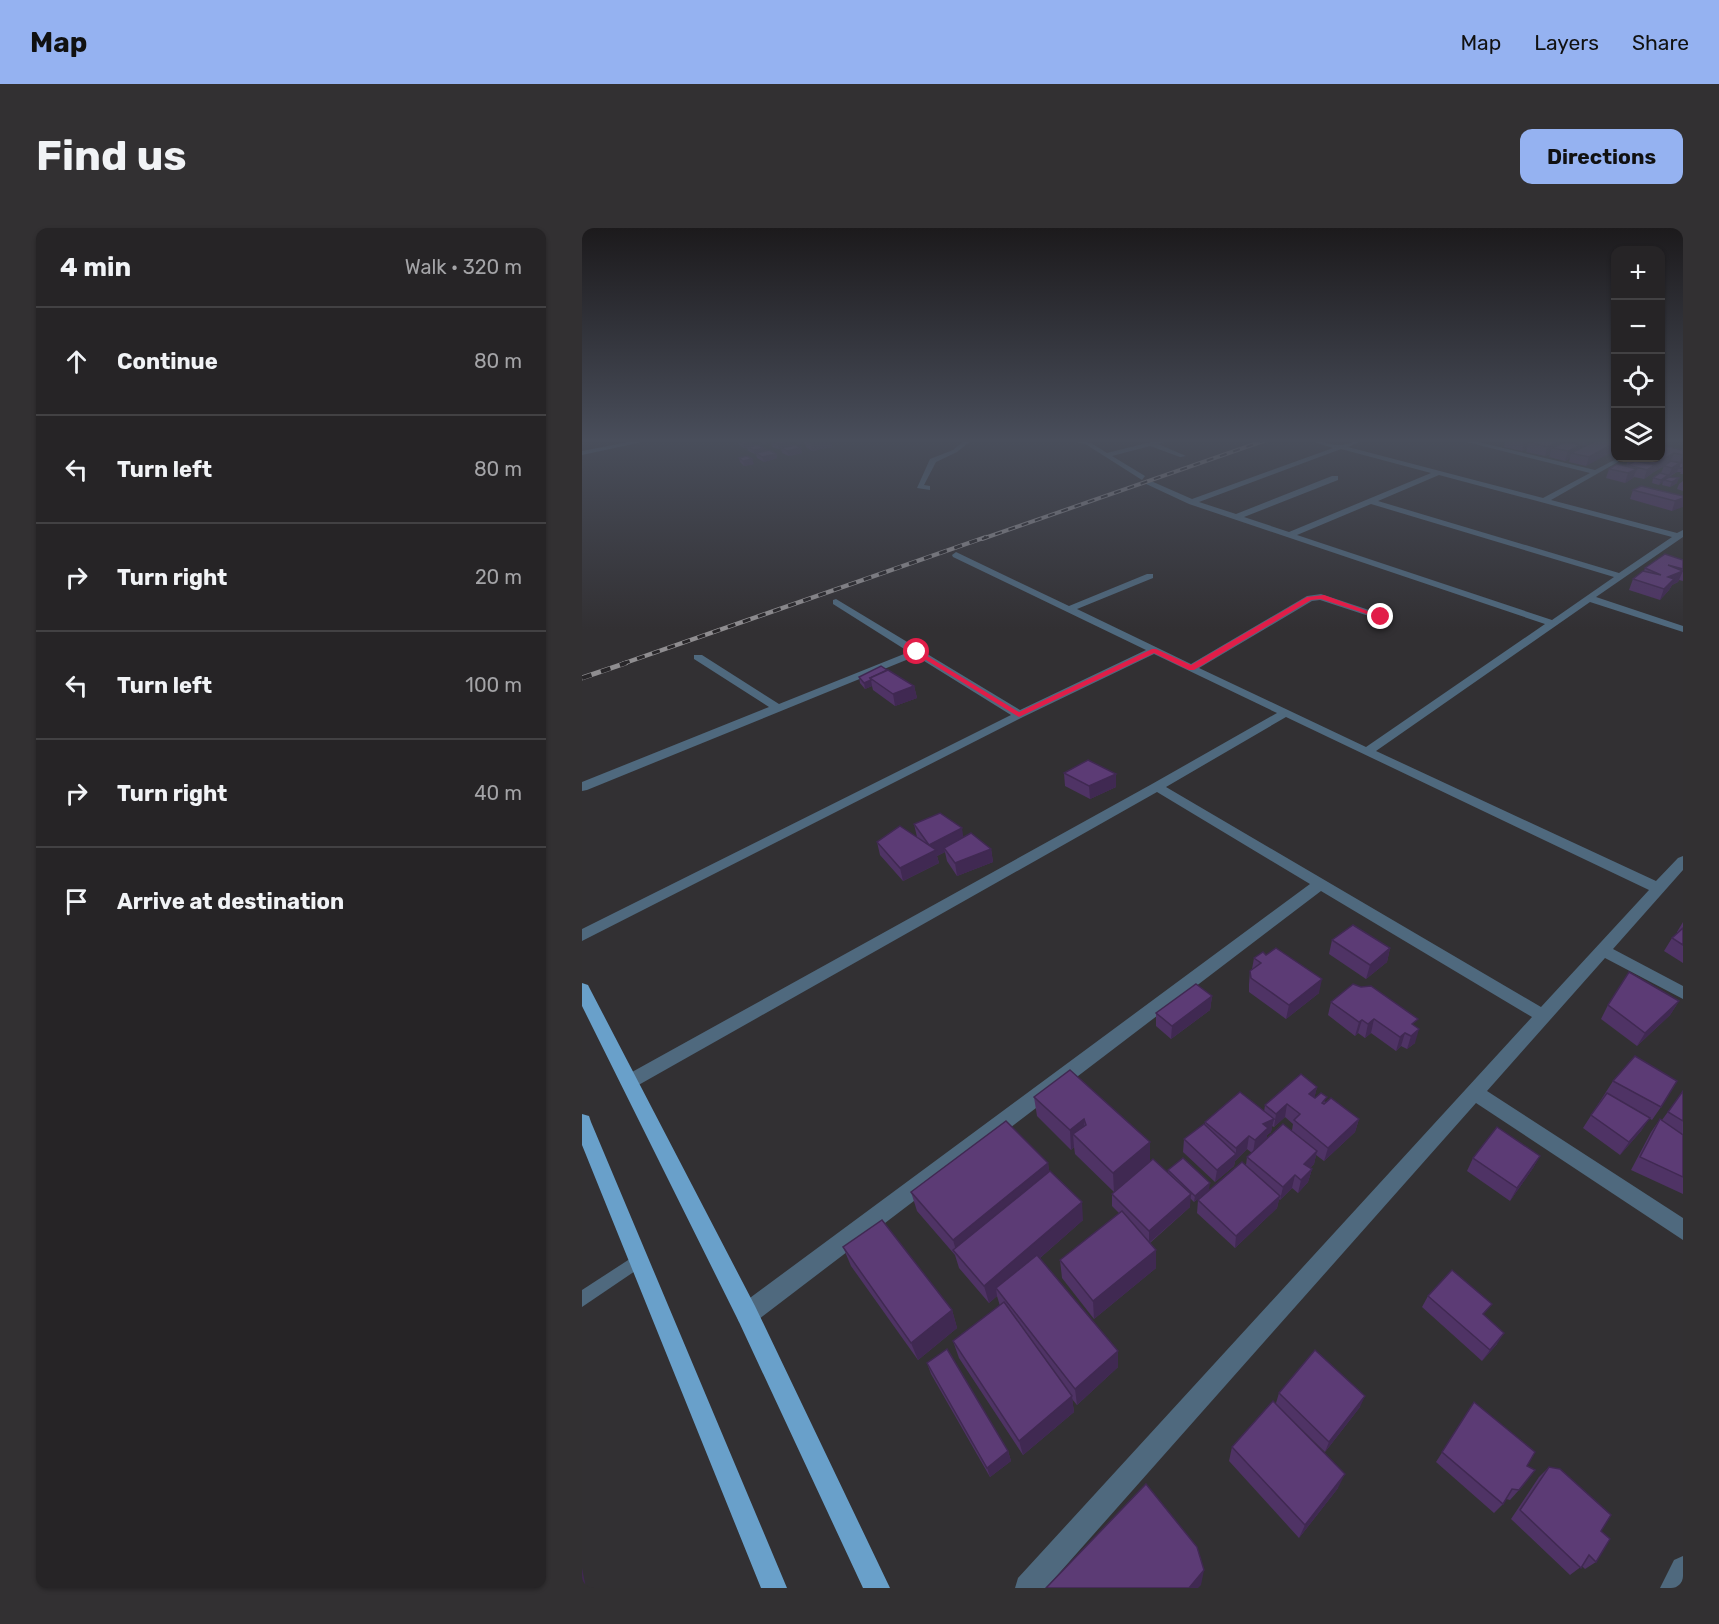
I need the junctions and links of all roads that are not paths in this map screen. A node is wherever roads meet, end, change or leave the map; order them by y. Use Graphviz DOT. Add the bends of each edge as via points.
graph roads {
  1 [pos="1193,502"];
  2 [pos="1273,502"];
  3 [pos="1367,502"];
  4 [pos="1376,502"];
  5 [pos="1550,502"];
  6 [pos="1236,517"];
  7 [pos="1289,534"];
  8 [pos="1680,534"];
  9 [pos="957,555"];
  10 [pos="1150,576"];
  11 [pos="1620,576"];
  12 [pos="1589,598"];
  13 [pos="836,602"];
  14 [pos="1069,609"];
  15 [pos="1381,617"];
  16 [pos="1552,623"];
  17 [pos="1683,629"];
  18 [pos="1154,650"];
  19 [pos="917,652"];
  20 [pos="698,657"];
  21 [pos="1191,668"];
  22 [pos="778,708"];
  23 [pos="1285,713"];
  24 [pos="1019,715"];
  25 [pos="1367,752"];
  26 [pos="582,787"];
  27 [pos="1158,787"];
  28 [pos="1683,861"];
  29 [pos="1320,884"];
  30 [pos="1658,888"];
  31 [pos="582,936"];
  32 [pos="1603,950"];
  33 [pos="582,989"];
  34 [pos="1683,993"];
  35 [pos="1543,1016"];
  36 [pos="629,1082"];
  37 [pos="1474,1092"];
  38 [pos="582,1122"];
  39 [pos="1683,1230"];
  40 [pos="639,1260"];
  41 [pos="582,1299"];
  42 [pos="747,1314"];
  43 [pos="1683,1569"];
  44 [pos="774,1588"];
  45 [pos="876,1588"];
  46 [pos="1028,1588"];
  47 [pos="1674,1588"];
  1 -- 6 [label="street"];
  2 -- 6 [label="street"];
  3 -- 7 [label="street"];
  4 -- 11 [label="street"];
  5 -- 8 [label="street"];
  6 -- 7 [label="street"];
  7 -- 16 [label="street"];
  8 -- 11 [label="street"];
  9 -- 14 [label="street"];
  10 -- 14 [label="street"];
  11 -- 12 [label="street"];
  12 -- 16 [label="street"];
  12 -- 17 [label="street"];
  13 -- 19 [label="street"];
  14 -- 18 [label="street"];
  15 -- 21 [label="street" via="1322,597 1310,598"];
  16 -- 25 [label="street"];
  18 -- 21 [label="street"];
  18 -- 24 [label="street"];
  19 -- 22 [label="street"];
  19 -- 24 [label="street"];
  20 -- 22 [label="street"];
  21 -- 23 [label="street"];
  22 -- 26 [label="street"];
  23 -- 25 [label="street"];
  23 -- 27 [label="street"];
  24 -- 31 [label="street"];
  25 -- 30 [label="street"];
  27 -- 29 [label="street"];
  27 -- 36 [label="street"];
  28 -- 30 [label="street"];
  29 -- 35 [label="street"];
  29 -- 42 [label="street"];
  30 -- 32 [label="street"];
  32 -- 34 [label="street"];
  32 -- 35 [label="street"];
  33 -- 36 [label="main road"];
  35 -- 37 [label="street"];
  36 -- 42 [label="main road"];
  37 -- 39 [label="street"];
  37 -- 46 [label="street"];
  38 -- 40 [label="main road"];
  40 -- 41 [label="lane"];
  40 -- 44 [label="main road"];
  42 -- 45 [label="main road"];
  43 -- 47 [label="street"];
}
